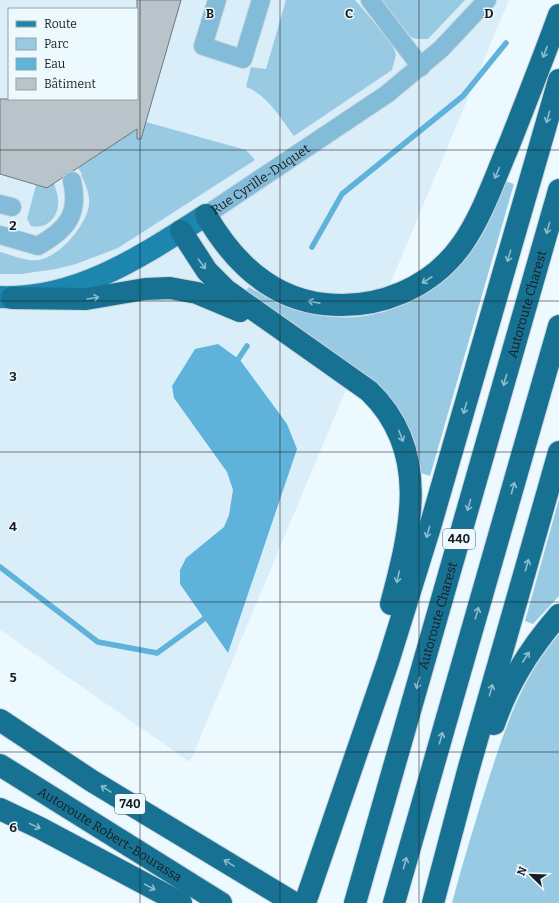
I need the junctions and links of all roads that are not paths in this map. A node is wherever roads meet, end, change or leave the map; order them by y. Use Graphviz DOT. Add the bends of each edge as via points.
graph roads {
  1 [pos="217,0"];
  2 [pos="261,0"];
  3 [pos="370,0"];
  4 [pos="487,0"];
  5 [pos="559,15"];
  6 [pos="421,67"];
  7 [pos="559,80"];
  8 [pos="72,181"];
  9 [pos="559,190"];
  10 [pos="206,215"];
  11 [pos="181,231"];
  12 [pos="0,236"];
  13 [pos="6,297"];
  14 [pos="274,325"];
  15 [pos="559,326"];
  16 [pos="559,452"];
  17 [pos="559,615"];
  18 [pos="0,720"];
  19 [pos="361,739"];
  20 [pos="0,766"];
  21 [pos="0,809"];
  22 [pos="262,884"];
  23 [pos="357,895"];
  24 [pos="394,902"];
  25 [pos="181,903"];
  26 [pos="221,903"];
  27 [pos="294,903"];
  28 [pos="301,903"];
  29 [pos="305,903"];
  30 [pos="434,903"];
  1 -- 2 [label="street" via="203,46 243,59"];
  3 -- 6 [label="street"];
  4 -- 6 [label="street, Rue Cyrille-Duquet"];
  5 -- 10 [label="highway, one-way" via="502,162 472,229 464,243 444,266 418,285 386,299 352,305 320,304 290,296 273,288 247,269 228,249"];
  6 -- 10 [label="street, Rue Cyrille-Duquet" via="387,94"];
  7 -- 19 [label="highway, one-way" via="451,458 388,662"];
  8 -- 12 [label="street" via="75,195 70,221 53,238 38,246"];
  9 -- 23 [label="highway, Autoroute Charest / 440, one-way"];
  10 -- 11 [label="main road, Rue Cyrille-Duquet"];
  11 -- 13 [label="main road, Rue Cyrille-Duquet" via="90,282 52,293"];
  11 -- 14 [label="highway, one-way" via="198,258 221,286"];
  13 -- 14 [label="highway, one-way" via="86,299 145,289 170,288 209,297"];
  14 -- 19 [label="highway, one-way" via="356,381 381,402 398,428 409,464 412,482 409,523"];
  24 -- 15 [label="highway, 440, one-way"];
  30 -- 16 [label="highway, one-way" via="468,771"];
  30 -- 17 [label="highway, one-way" via="504,698 524,660"];
  22 -- 18 [label="highway, 740, one-way" via="92,781"];
  19 -- 29 [label="highway"];
  20 -- 26 [label="highway, Autoroute Robert-Bourassa"];
  21 -- 25 [label="highway, one-way"];
  22 -- 27 [label="highway, 740"];
  22 -- 28 [label="highway"];
}
